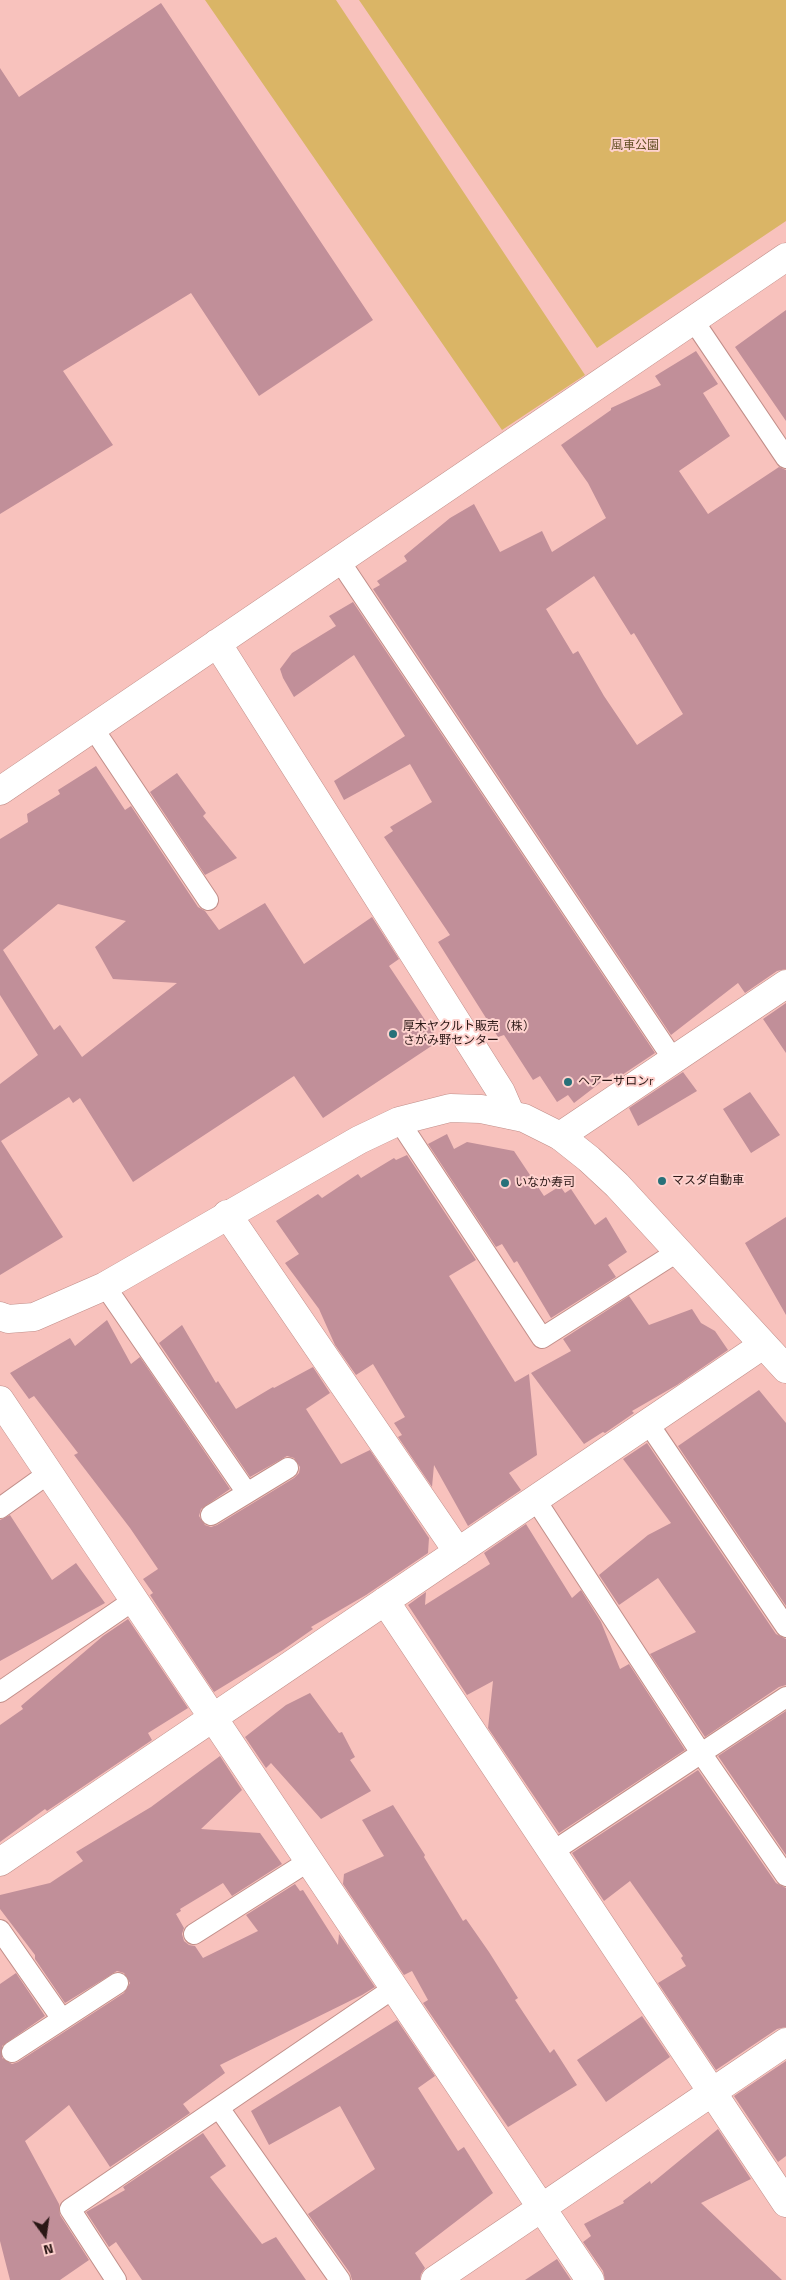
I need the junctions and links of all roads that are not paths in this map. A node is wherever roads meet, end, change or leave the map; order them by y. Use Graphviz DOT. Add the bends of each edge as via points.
graph roads {
  1 [pos="786,257"];
  2 [pos="693,320"];
  3 [pos="786,458"];
  4 [pos="339,560"];
  5 [pos="217,643"];
  6 [pos="93,728"];
  7 [pos="0,791"];
  8 [pos="208,900"];
  9 [pos="786,984"];
  10 [pos="673,1059"];
  11 [pos="511,1115"];
  12 [pos="399,1121"];
  13 [pos="560,1136"];
  14 [pos="227,1214"];
  15 [pos="677,1252"];
  16 [pos="105,1286"];
  17 [pos="0,1316"];
  18 [pos="763,1345"];
  19 [pos="786,1369"];
  20 [pos="0,1400"];
  21 [pos="648,1423"];
  22 [pos="288,1468"];
  23 [pos="49,1473"];
  24 [pos="247,1493"];
  25 [pos="535,1499"];
  26 [pos="0,1508"];
  27 [pos="211,1515"];
  28 [pos="458,1552"];
  29 [pos="134,1600"];
  30 [pos="385,1601"];
  31 [pos="786,1627"];
  32 [pos="0,1692"];
  33 [pos="786,1697"];
  34 [pos="213,1718"];
  35 [pos="701,1753"];
  36 [pos="552,1852"];
  37 [pos="309,1860"];
  38 [pos="0,1862"];
  39 [pos="786,1876"];
  40 [pos="0,1930"];
  41 [pos="194,1934"];
  42 [pos="118,1983"];
  43 [pos="394,1988"];
  44 [pos="62,2020"];
  45 [pos="786,2042"];
  46 [pos="12,2052"];
  47 [pos="712,2092"];
  48 [pos="219,2108"];
  49 [pos="786,2203"];
  50 [pos="541,2208"];
  51 [pos="116,2280"];
  52 [pos="340,2280"];
  53 [pos="435,2280"];
  54 [pos="590,2280"];
  1 -- 2 [label="street"];
  2 -- 3 [label="lane"];
  2 -- 4 [label="street"];
  4 -- 5 [label="street"];
  4 -- 10 [label="lane"];
  5 -- 6 [label="street"];
  5 -- 11 [label="street" via="501,1092"];
  6 -- 7 [label="street"];
  6 -- 8 [label="lane"];
  9 -- 10 [label="street"];
  10 -- 13 [label="street"];
  11 -- 12 [label="street" via="482,1109 450,1108"];
  11 -- 13 [label="street"];
  12 -- 14 [label="street"];
  12 -- 15 [label="lane" via="542,1338"];
  13 -- 15 [label="street" via="617,1185"];
  14 -- 16 [label="street"];
  14 -- 28 [label="street"];
  15 -- 18 [label="street"];
  16 -- 17 [label="street" via="34,1317 8,1319"];
  16 -- 24 [label="lane"];
  18 -- 19 [label="street"];
  18 -- 21 [label="street"];
  20 -- 23 [label="street"];
  21 -- 25 [label="street"];
  21 -- 31 [label="lane"];
  22 -- 24 [label="lane"];
  23 -- 26 [label="lane"];
  23 -- 29 [label="street"];
  24 -- 27 [label="lane"];
  25 -- 28 [label="street"];
  25 -- 35 [label="lane"];
  28 -- 30 [label="street"];
  29 -- 32 [label="lane"];
  29 -- 34 [label="street"];
  30 -- 34 [label="street"];
  30 -- 36 [label="street"];
  33 -- 35 [label="lane"];
  34 -- 37 [label="street"];
  34 -- 38 [label="street"];
  35 -- 36 [label="lane"];
  35 -- 39 [label="lane"];
  36 -- 47 [label="street"];
  37 -- 41 [label="lane"];
  37 -- 43 [label="street"];
  40 -- 44 [label="lane"];
  42 -- 44 [label="lane"];
  43 -- 48 [label="lane"];
  43 -- 50 [label="street"];
  44 -- 46 [label="lane"];
  45 -- 47 [label="street"];
  47 -- 49 [label="street"];
  47 -- 50 [label="street"];
  48 -- 51 [label="lane" via="70,2209"];
  48 -- 52 [label="lane"];
  50 -- 53 [label="street"];
  50 -- 54 [label="street"];
}
